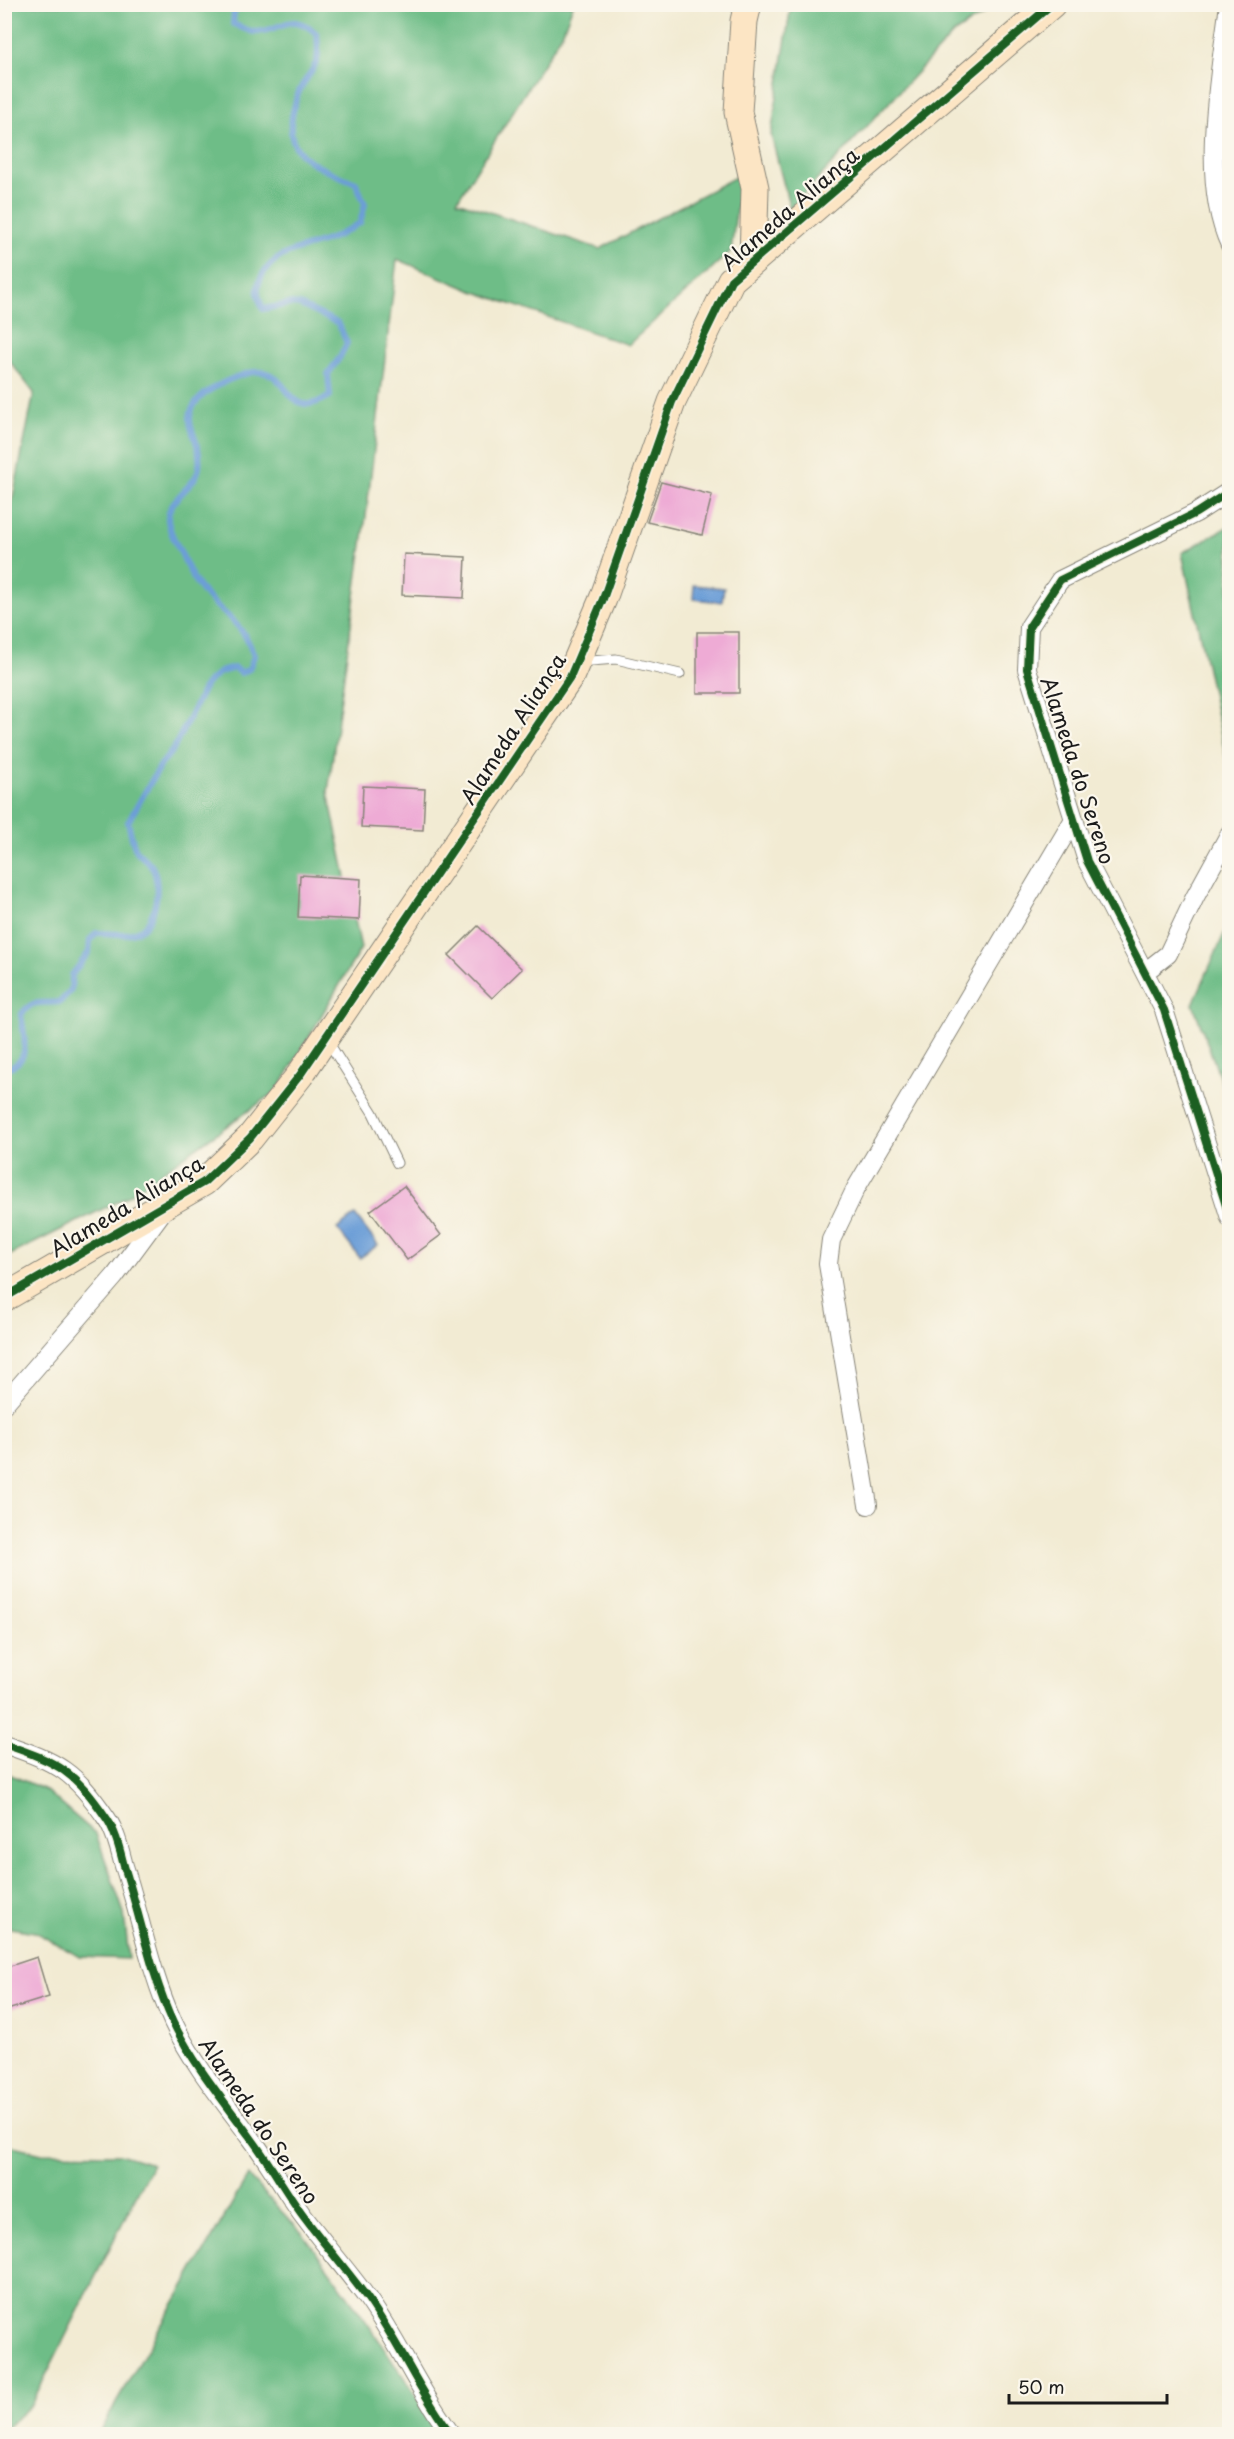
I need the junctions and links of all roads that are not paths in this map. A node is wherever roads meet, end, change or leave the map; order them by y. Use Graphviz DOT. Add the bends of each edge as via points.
graph roads {
  1 [pos="748,4"];
  2 [pos="1052,4"];
  3 [pos="1229,4"];
  4 [pos="1230,245"];
  5 [pos="753,261"];
  6 [pos="1230,491"];
  7 [pos="577,662"];
  8 [pos="680,674"];
  9 [pos="1074,819"];
  10 [pos="1230,833"];
  11 [pos="1145,972"];
  12 [pos="326,1038"];
  13 [pos="397,1163"];
  14 [pos="169,1203"];
  15 [pos="1230,1218"];
  16 [pos="4,1298"];
  17 [pos="4,1404"];
  18 [pos="868,1505"];
  19 [pos="4,1744"];
  20 [pos="451,2434"];
  1 -- 5 [label="street" via="738,112 755,188"];
  2 -- 5 [label="street, Alameda Aliança"];
  3 -- 4 [label="street" via="1213,141 1220,225"];
  5 -- 7 [label="street, Alameda Aliança" via="731,280 686,370"];
  6 -- 9 [label="street, Alameda do Sereno" via="1196,513 1059,580 1029,627 1027,669"];
  7 -- 8 [label="lane" via="616,659"];
  7 -- 12 [label="street, Alameda Aliança" via="544,717"];
  9 -- 11 [label="street, Alameda do Sereno" via="1087,861"];
  9 -- 18 [label="street" via="856,1188 831,1240 828,1264"];
  10 -- 11 [label="street" via="1168,954"];
  11 -- 15 [label="street, Alameda do Sereno" via="1164,1010"];
  12 -- 13 [label="lane" via="373,1113"];
  12 -- 14 [label="street, Alameda Aliança" via="250,1138 204,1182"];
  14 -- 16 [label="street, Alameda Aliança"];
  14 -- 17 [label="street" via="115,1276"];
  19 -- 20 [label="street, Alameda do Sereno" via="65,1769 84,1786 110,1823 153,1969 173,2022 213,2091 368,2299"];
}
